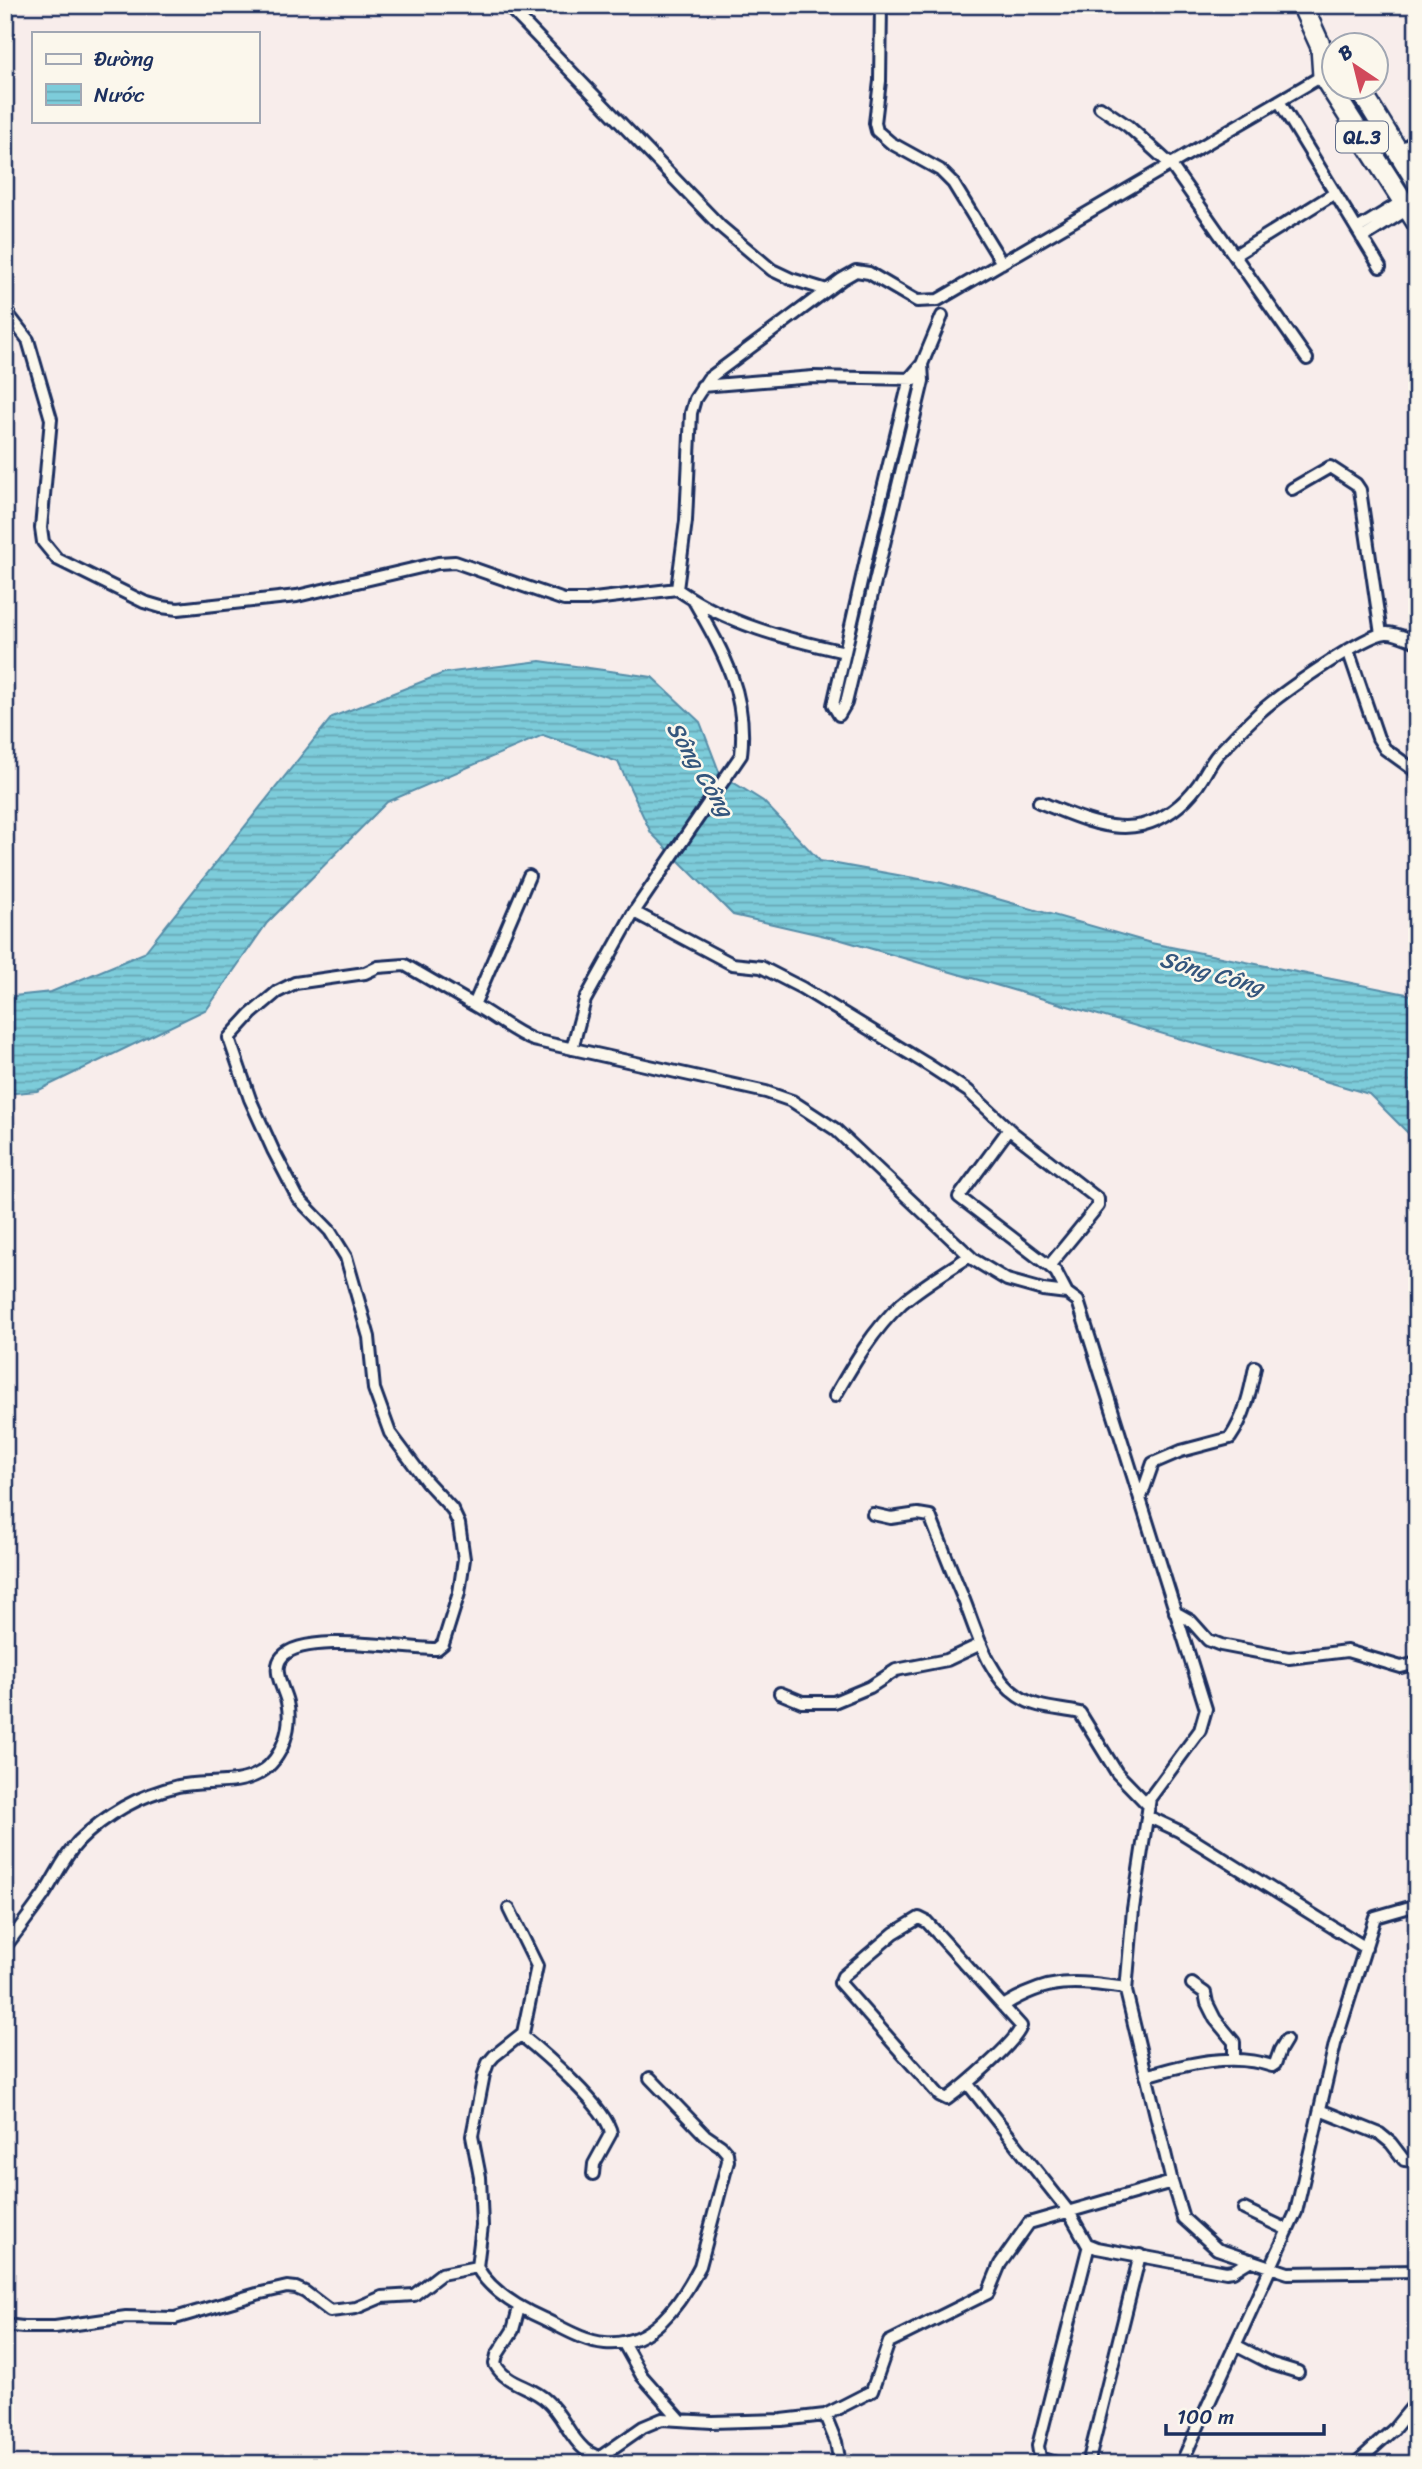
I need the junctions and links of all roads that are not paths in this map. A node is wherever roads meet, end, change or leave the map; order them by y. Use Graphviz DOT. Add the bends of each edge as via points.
graph roads {
  1 [pos="507,5"];
  2 [pos="909,5"];
  3 [pos="1302,5"];
  4 [pos="882,6"];
  5 [pos="1320,38"];
  6 [pos="1320,77"];
  7 [pos="1279,101"];
  8 [pos="1346,102"];
  9 [pos="1368,102"];
  10 [pos="1100,107"];
  11 [pos="1417,140"];
  12 [pos="1398,151"];
  13 [pos="1171,165"];
  14 [pos="1417,182"];
  15 [pos="1335,193"];
  16 [pos="1409,211"];
  17 [pos="1360,234"];
  18 [pos="1235,255"];
  19 [pos="1002,263"];
  20 [pos="1380,267"];
  21 [pos="827,290"];
  22 [pos="948,294"];
  23 [pos="5,310"];
  24 [pos="1307,359"];
  25 [pos="925,360"];
  26 [pos="910,378"];
  27 [pos="923,381"];
  28 [pos="702,386"];
  29 [pos="1292,489"];
  30 [pos="677,589"];
  31 [pos="694,601"];
  32 [pos="1381,634"];
  33 [pos="1417,642"];
  34 [pos="1348,650"];
  35 [pos="845,652"];
  36 [pos="1417,772"];
  37 [pos="1039,802"];
  38 [pos="529,876"];
  39 [pos="634,912"];
  40 [pos="474,1005"];
  41 [pos="572,1049"];
  42 [pos="1009,1129"];
  43 [pos="970,1256"];
  44 [pos="1049,1266"];
  45 [pos="1067,1293"];
  46 [pos="1255,1367"];
  47 [pos="835,1396"];
  48 [pos="1140,1500"];
  49 [pos="873,1514"];
  50 [pos="1175,1612"];
  51 [pos="981,1644"];
  52 [pos="1417,1662"];
  53 [pos="780,1693"];
  54 [pos="1148,1811"];
  55 [pos="1417,1905"];
  56 [pos="509,1909"];
  57 [pos="5,1947"];
  58 [pos="1366,1948"];
  59 [pos="1192,1984"];
  60 [pos="1126,1988"];
  61 [pos="1003,2006"];
  62 [pos="521,2035"];
  63 [pos="1286,2040"];
  64 [pos="1234,2060"];
  65 [pos="1146,2076"];
  66 [pos="650,2078"];
  67 [pos="968,2084"];
  68 [pos="1320,2110"];
  69 [pos="1417,2161"];
  70 [pos="593,2174"];
  71 [pos="1172,2182"];
  72 [pos="1244,2209"];
  73 [pos="1069,2212"];
  74 [pos="1288,2230"];
  75 [pos="1089,2245"];
  76 [pos="1140,2255"];
  77 [pos="1251,2260"];
  78 [pos="477,2267"];
  79 [pos="1271,2267"];
  80 [pos="1417,2271"];
  81 [pos="519,2308"];
  82 [pos="5,2325"];
  83 [pos="624,2342"];
  84 [pos="1235,2346"];
  85 [pos="1298,2372"];
  86 [pos="1417,2401"];
  87 [pos="825,2414"];
  88 [pos="680,2419"];
  89 [pos="603,2460"];
  90 [pos="840,2464"];
  91 [pos="1059,2464"];
  92 [pos="1088,2464"];
  93 [pos="1181,2464"];
  94 [pos="1354,2464"];
  1 -- 21 [label="street" via="720,226 772,270"];
  2 -- 4 [label="street"];
  3 -- 5 [label="highway, QL.3"];
  4 -- 19 [label="street" via="877,131 953,183"];
  6 -- 7 [label="street"];
  7 -- 13 [label="street"];
  7 -- 15 [label="street"];
  8 -- 16 [label="highway, QL.3"];
  9 -- 12 [label="highway, QL.3"];
  10 -- 13 [label="street"];
  11 -- 12 [label="street"];
  12 -- 14 [label="highway, QL.3"];
  13 -- 18 [label="street"];
  13 -- 19 [label="street"];
  15 -- 17 [label="street"];
  15 -- 18 [label="street"];
  16 -- 17 [label="street"];
  17 -- 20 [label="street"];
  18 -- 24 [label="street"];
  19 -- 22 [label="street"];
  21 -- 22 [label="street" via="856,271 869,273 917,301 938,300"];
  21 -- 28 [label="street"];
  22 -- 25 [label="street"];
  23 -- 30 [label="street" via="28,340 51,419 43,542 57,559 144,602 178,609 297,596 455,562 564,600"];
  25 -- 26 [label="street"];
  25 -- 27 [label="street"];
  26 -- 27 [label="street"];
  26 -- 28 [label="street" via="813,377"];
  26 -- 35 [label="street"];
  27 -- 35 [label="street" via="846,702 838,715 833,705"];
  28 -- 30 [label="street" via="691,413 686,521"];
  29 -- 32 [label="street" via="1330,467 1360,490"];
  30 -- 31 [label="street"];
  31 -- 35 [label="street" via="776,635"];
  31 -- 39 [label="street" via="732,672 740,699 741,755"];
  32 -- 33 [label="street"];
  32 -- 34 [label="street"];
  34 -- 36 [label="street" via="1378,738 1385,749"];
  34 -- 37 [label="street" via="1264,708 1216,757 1176,809 1140,825 1106,825"];
  38 -- 40 [label="street"];
  39 -- 41 [label="street" via="585,1000"];
  39 -- 42 [label="street" via="732,964 761,967 802,988 968,1091"];
  40 -- 41 [label="street" via="518,1034"];
  40 -- 57 [label="street" via="405,965 378,967 295,983 277,992 229,1038 250,1099 298,1198 330,1231 346,1257 369,1337 374,1389 390,1433 459,1524 464,1559 443,1644 438,1649 410,1649 329,1643 302,1647 281,1657 277,1671 288,1705 288,1727 271,1765 257,1775 179,1786 124,1806 77,1843"];
  41 -- 43 [label="street" via="792,1101 835,1129"];
  42 -- 44 [label="street" via="1099,1203"];
  42 -- 44 [label="street" via="959,1197"];
  43 -- 45 [label="street" via="1007,1280"];
  43 -- 47 [label="street" via="902,1304 856,1358"];
  44 -- 45 [label="street"];
  45 -- 48 [label="street" via="1077,1301"];
  46 -- 48 [label="street" via="1243,1415 1230,1438 1153,1463"];
  48 -- 50 [label="street"];
  49 -- 51 [label="street" via="930,1516"];
  50 -- 52 [label="street" via="1208,1640 1235,1648 1289,1658 1347,1651 1401,1667"];
  50 -- 54 [label="street" via="1206,1709 1200,1730 1150,1798"];
  51 -- 53 [label="street" via="947,1661 896,1670 834,1702 802,1702"];
  51 -- 54 [label="street" via="1007,1688 1021,1698 1080,1713 1117,1773"];
  54 -- 58 [label="street"];
  54 -- 60 [label="street"];
  55 -- 58 [label="street" via="1376,1917"];
  56 -- 62 [label="street" via="537,1966"];
  58 -- 68 [label="street" via="1335,2044"];
  59 -- 64 [label="street" via="1205,1993 1215,2019 1234,2042"];
  60 -- 61 [label="street" via="1054,1983"];
  60 -- 65 [label="street"];
  61 -- 67 [label="street" via="1021,2026 1020,2031"];
  61 -- 67 [label="street" via="919,1918 894,1933 841,1980 939,2095 947,2099"];
  62 -- 70 [label="street" via="605,2118 611,2133"];
  62 -- 78 [label="street" via="488,2063 472,2137 482,2226"];
  63 -- 64 [label="street" via="1272,2066"];
  64 -- 65 [label="street"];
  65 -- 71 [label="street"];
  66 -- 83 [label="street" via="721,2146 728,2161 693,2280 654,2328"];
  67 -- 73 [label="street"];
  68 -- 69 [label="street" via="1380,2134 1404,2160"];
  68 -- 74 [label="street"];
  71 -- 73 [label="street"];
  71 -- 77 [label="street" via="1183,2218 1217,2249"];
  72 -- 74 [label="street"];
  73 -- 75 [label="street"];
  73 -- 87 [label="street" via="1029,2223 1000,2264 988,2293 889,2342 872,2392"];
  74 -- 79 [label="street"];
  75 -- 76 [label="street"];
  75 -- 91 [label="street" via="1038,2446 1041,2458"];
  76 -- 77 [label="street" via="1226,2272"];
  76 -- 92 [label="street"];
  77 -- 79 [label="street"];
  78 -- 81 [label="street" via="486,2281"];
  78 -- 82 [label="street" via="441,2274 414,2295 382,2297 356,2308 330,2311 304,2292 287,2287 175,2318 126,2317 55,2327"];
  79 -- 80 [label="street" via="1288,2273"];
  79 -- 84 [label="street"];
  81 -- 83 [label="street" via="585,2338"];
  81 -- 89 [label="street" via="495,2364 507,2379 547,2400 583,2449"];
  83 -- 88 [label="street" via="634,2365"];
  84 -- 85 [label="street"];
  84 -- 93 [label="street"];
  86 -- 94 [label="street" via="1394,2429"];
  87 -- 88 [label="street" via="782,2420"];
  87 -- 90 [label="street"];
  88 -- 89 [label="street" via="653,2421"];
}
